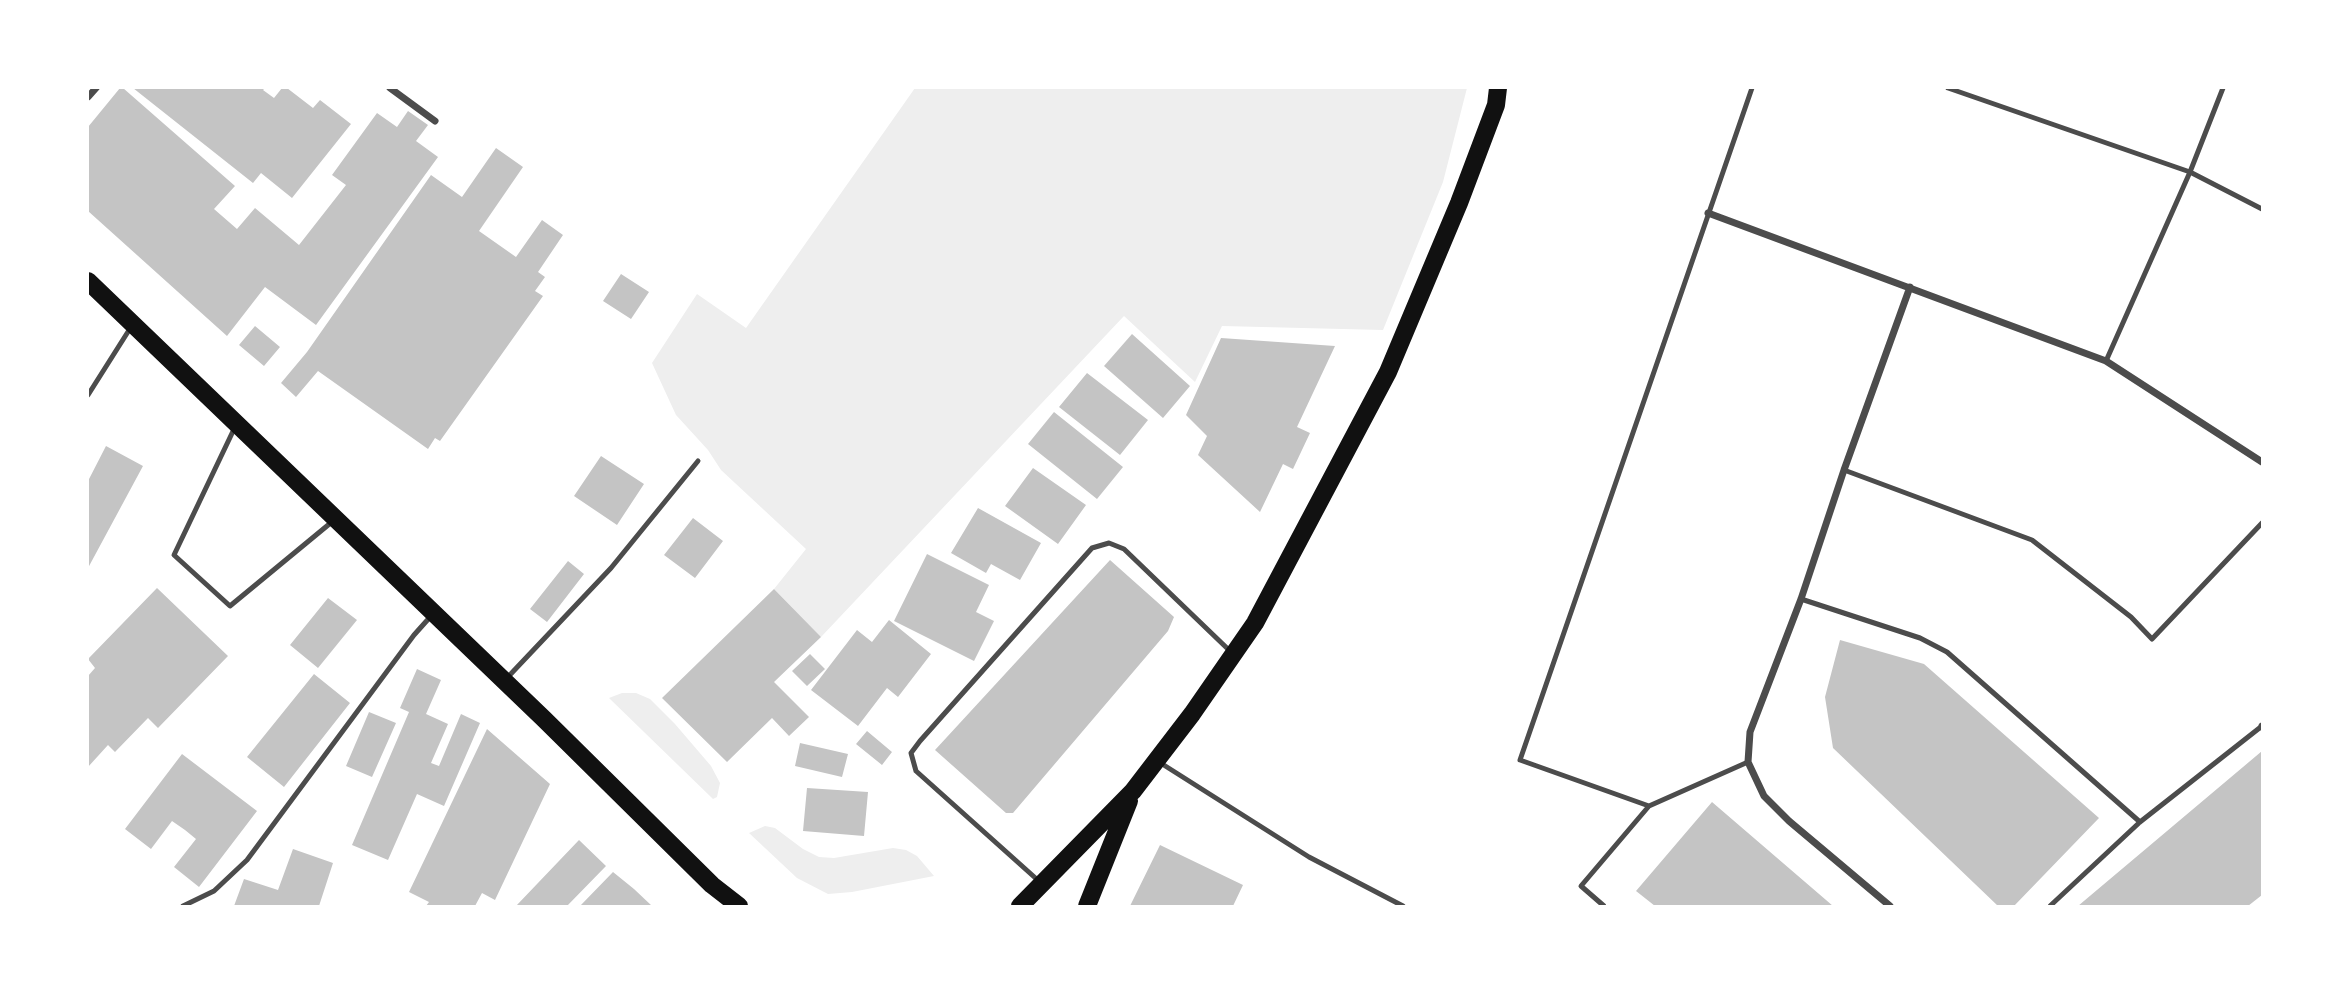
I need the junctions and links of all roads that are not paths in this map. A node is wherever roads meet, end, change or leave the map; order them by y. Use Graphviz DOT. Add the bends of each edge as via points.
graph roads {
  1 [pos="96,88"];
  2 [pos="390,88"];
  3 [pos="1498,88"];
  4 [pos="1752,88"];
  5 [pos="1948,88"];
  6 [pos="2223,88"];
  7 [pos="88,97"];
  8 [pos="435,121"];
  9 [pos="2190,173"];
  10 [pos="2263,209"];
  11 [pos="1708,212"];
  12 [pos="88,281"];
  13 [pos="1910,287"];
  14 [pos="132,324"];
  15 [pos="2106,361"];
  16 [pos="88,395"];
  17 [pos="236,424"];
  18 [pos="698,461"];
  19 [pos="2263,461"];
  20 [pos="1844,470"];
  21 [pos="335,519"];
  22 [pos="2263,523"];
  23 [pos="1801,599"];
  24 [pos="433,613"];
  25 [pos="1233,654"];
  26 [pos="504,681"];
  27 [pos="2262,726"];
  28 [pos="1156,761"];
  29 [pos="1748,762"];
  30 [pos="1133,791"];
  31 [pos="1649,806"];
  32 [pos="2140,822"];
  33 [pos="1042,884"];
  34 [pos="712,885"];
  35 [pos="183,906"];
  36 [pos="726,906"];
  37 [pos="739,906"];
  38 [pos="1020,906"];
  39 [pos="1087,906"];
  40 [pos="1403,906"];
  41 [pos="1604,906"];
  42 [pos="1890,906"];
  43 [pos="2050,906"];
  1 -- 7 [label="street"];
  2 -- 8 [label="street"];
  3 -- 25 [label="main road" via="1496,105 1459,203 1388,372 1255,623"];
  4 -- 11 [label="lane"];
  5 -- 9 [label="lane"];
  6 -- 9 [label="lane"];
  9 -- 10 [label="lane"];
  9 -- 15 [label="lane"];
  11 -- 13 [label="street"];
  11 -- 31 [label="lane" via="1520,760"];
  12 -- 14 [label="main road"];
  13 -- 15 [label="street"];
  13 -- 20 [label="street"];
  14 -- 16 [label="lane"];
  14 -- 17 [label="main road"];
  15 -- 19 [label="street"];
  17 -- 21 [label="main road"];
  17 -- 21 [label="lane" via="174,555 230,606"];
  18 -- 26 [label="lane" via="611,568"];
  20 -- 22 [label="lane" via="2032,540 2131,617 2152,639"];
  20 -- 23 [label="street"];
  21 -- 24 [label="main road"];
  23 -- 29 [label="street" via="1750,732"];
  23 -- 32 [label="lane" via="1920,638 1947,652"];
  24 -- 26 [label="main road"];
  24 -- 35 [label="lane" via="247,860 214,891"];
  25 -- 28 [label="main road"];
  25 -- 33 [label="lane" via="1124,549 1109,543 1092,548 920,741 911,753 916,771"];
  26 -- 34 [label="main road"];
  27 -- 32 [label="lane"];
  28 -- 30 [label="main road"];
  28 -- 40 [label="lane" via="1309,857"];
  29 -- 31 [label="lane"];
  29 -- 42 [label="street" via="1772,805"];
  30 -- 33 [label="main road"];
  30 -- 39 [label="main road"];
  31 -- 41 [label="lane" via="1581,886"];
  32 -- 43 [label="lane"];
  33 -- 38 [label="main road"];
  34 -- 36 [label="main road"];
  34 -- 37 [label="main road"];
}
